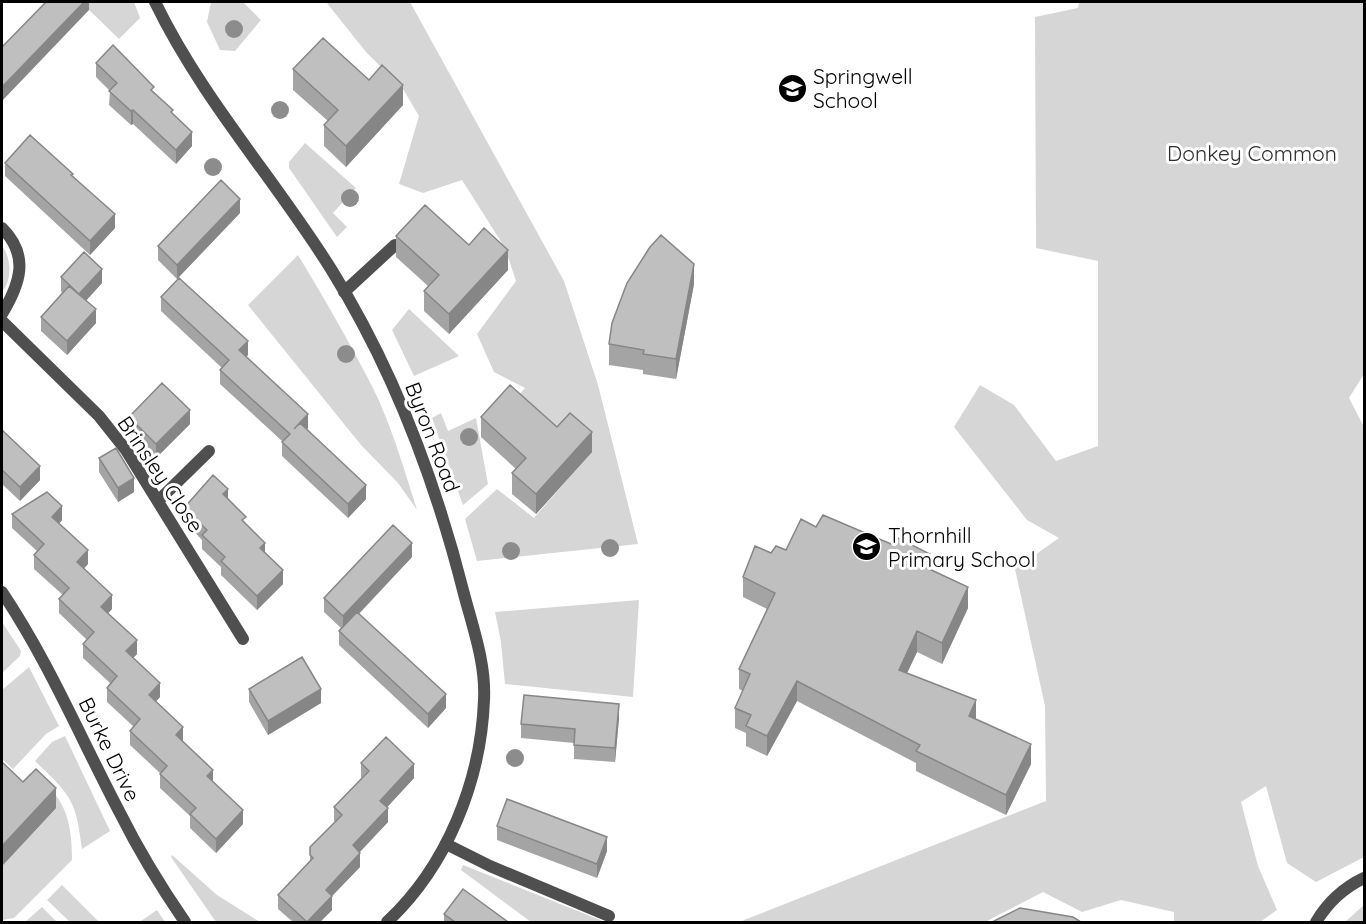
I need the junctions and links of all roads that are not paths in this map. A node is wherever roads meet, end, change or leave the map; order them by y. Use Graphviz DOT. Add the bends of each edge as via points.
graph roads {
  1 [pos="155,2"];
  2 [pos="2,228"];
  3 [pos="395,245"];
  4 [pos="344,292"];
  5 [pos="2,314"];
  6 [pos="2,321"];
  7 [pos="208,452"];
  8 [pos="158,501"];
  9 [pos="2,592"];
  10 [pos="243,639"];
  11 [pos="446,844"];
  12 [pos="1365,878"];
  13 [pos="609,916"];
  14 [pos="185,922"];
  15 [pos="387,922"];
  16 [pos="1316,922"];
  1 -- 4 [label="street, Byron Road" via="200,83"];
  2 -- 5 [label="street" via="17,249 20,270 15,291"];
  3 -- 4 [label="street"];
  4 -- 11 [label="street, Byron Road" via="379,356 428,471 481,661 484,698 479,747 465,799"];
  6 -- 8 [label="street, Brinsley Close" via="99,416"];
  7 -- 8 [label="street"];
  8 -- 10 [label="street, Brinsley Close"];
  9 -- 14 [label="street, Burke Drive" via="56,683 128,829"];
  11 -- 13 [label="street"];
  11 -- 15 [label="street, Byron Road" via="411,896"];
  12 -- 16 [label="street" via="1345,887"];
}
